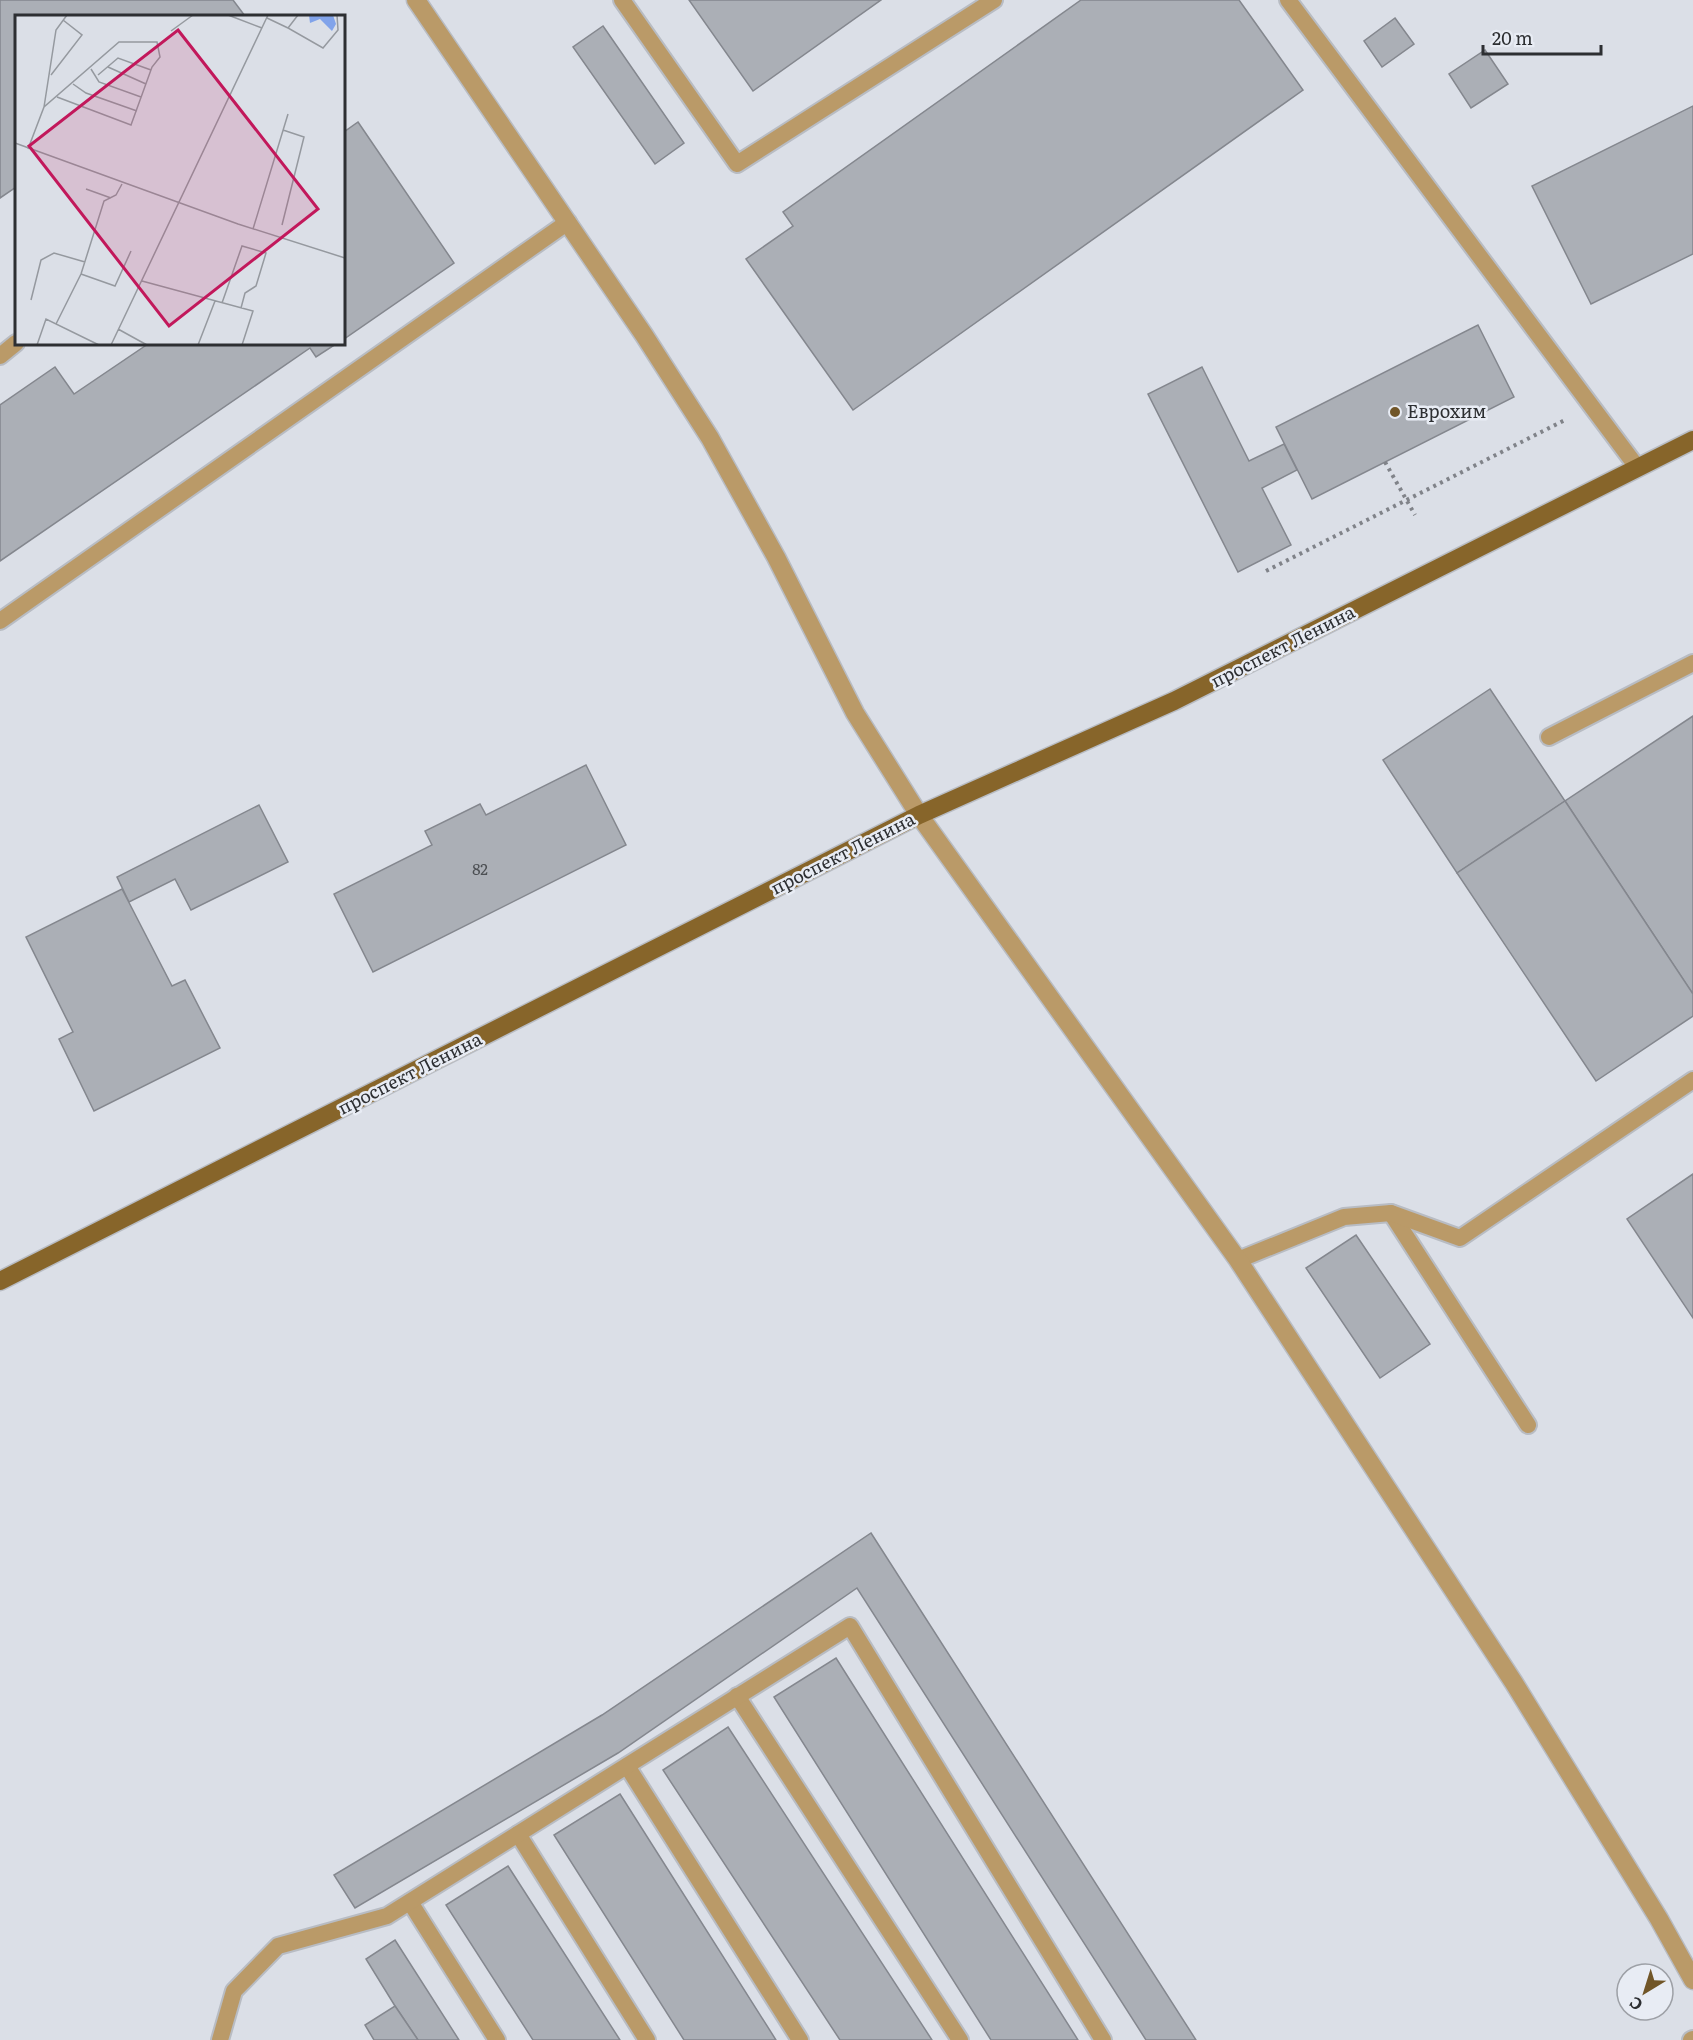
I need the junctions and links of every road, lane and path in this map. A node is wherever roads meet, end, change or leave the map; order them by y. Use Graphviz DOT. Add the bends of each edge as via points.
graph roads {
  1 [pos="416,0"];
  2 [pos="622,0"];
  3 [pos="994,0"];
  4 [pos="1288,0"];
  5 [pos="568,222"];
  6 [pos="15,344"];
  7 [pos="0,356"];
  8 [pos="1592,407"];
  9 [pos="1693,440"];
  10 [pos="1385,462"];
  11 [pos="1637,467"];
  12 [pos="1407,500"];
  13 [pos="1415,515"];
  14 [pos="1266,571"];
  15 [pos="0,621"];
  16 [pos="1693,663"];
  17 [pos="1549,737"];
  18 [pos="919,815"];
  19 [pos="1693,1080"];
  20 [pos="1391,1213"];
  21 [pos="1238,1260"];
  22 [pos="0,1281"];
  23 [pos="1528,1425"];
  24 [pos="737,1696"];
  25 [pos="627,1766"];
  26 [pos="518,1834"];
  27 [pos="410,1902"];
  28 [pos="1693,1980"];
  29 [pos="220,2040"];
  30 [pos="497,2040"];
  31 [pos="647,2040"];
  32 [pos="800,2040"];
  33 [pos="960,2040"];
  34 [pos="1103,2040"];
  1 -- 5 [label="street"];
  2 -- 3 [label="lane" via="737,164"];
  4 -- 8 [label="lane"];
  5 -- 15 [label="lane"];
  5 -- 18 [label="street" via="710,438 855,713"];
  6 -- 7 [label="lane"];
  8 -- 11 [label="lane"];
  8 -- 12 [label="path"];
  9 -- 11 [label="main road, проспект Ленина"];
  10 -- 12 [label="path"];
  11 -- 18 [label="main road, проспект Ленина" via="1174,701"];
  12 -- 13 [label="path"];
  12 -- 14 [label="path"];
  16 -- 17 [label="lane"];
  18 -- 21 [label="street"];
  18 -- 22 [label="main road, проспект Ленина"];
  19 -- 20 [label="lane" via="1460,1238"];
  20 -- 21 [label="lane" via="1344,1217"];
  20 -- 23 [label="lane"];
  21 -- 28 [label="street" via="1514,1683"];
  24 -- 25 [label="lane"];
  24 -- 33 [label="lane"];
  24 -- 34 [label="lane" via="850,1626"];
  25 -- 26 [label="lane"];
  25 -- 32 [label="lane"];
  26 -- 27 [label="lane"];
  26 -- 31 [label="lane"];
  27 -- 29 [label="lane" via="387,1916 278,1946 234,1991"];
  27 -- 30 [label="lane"];
}
